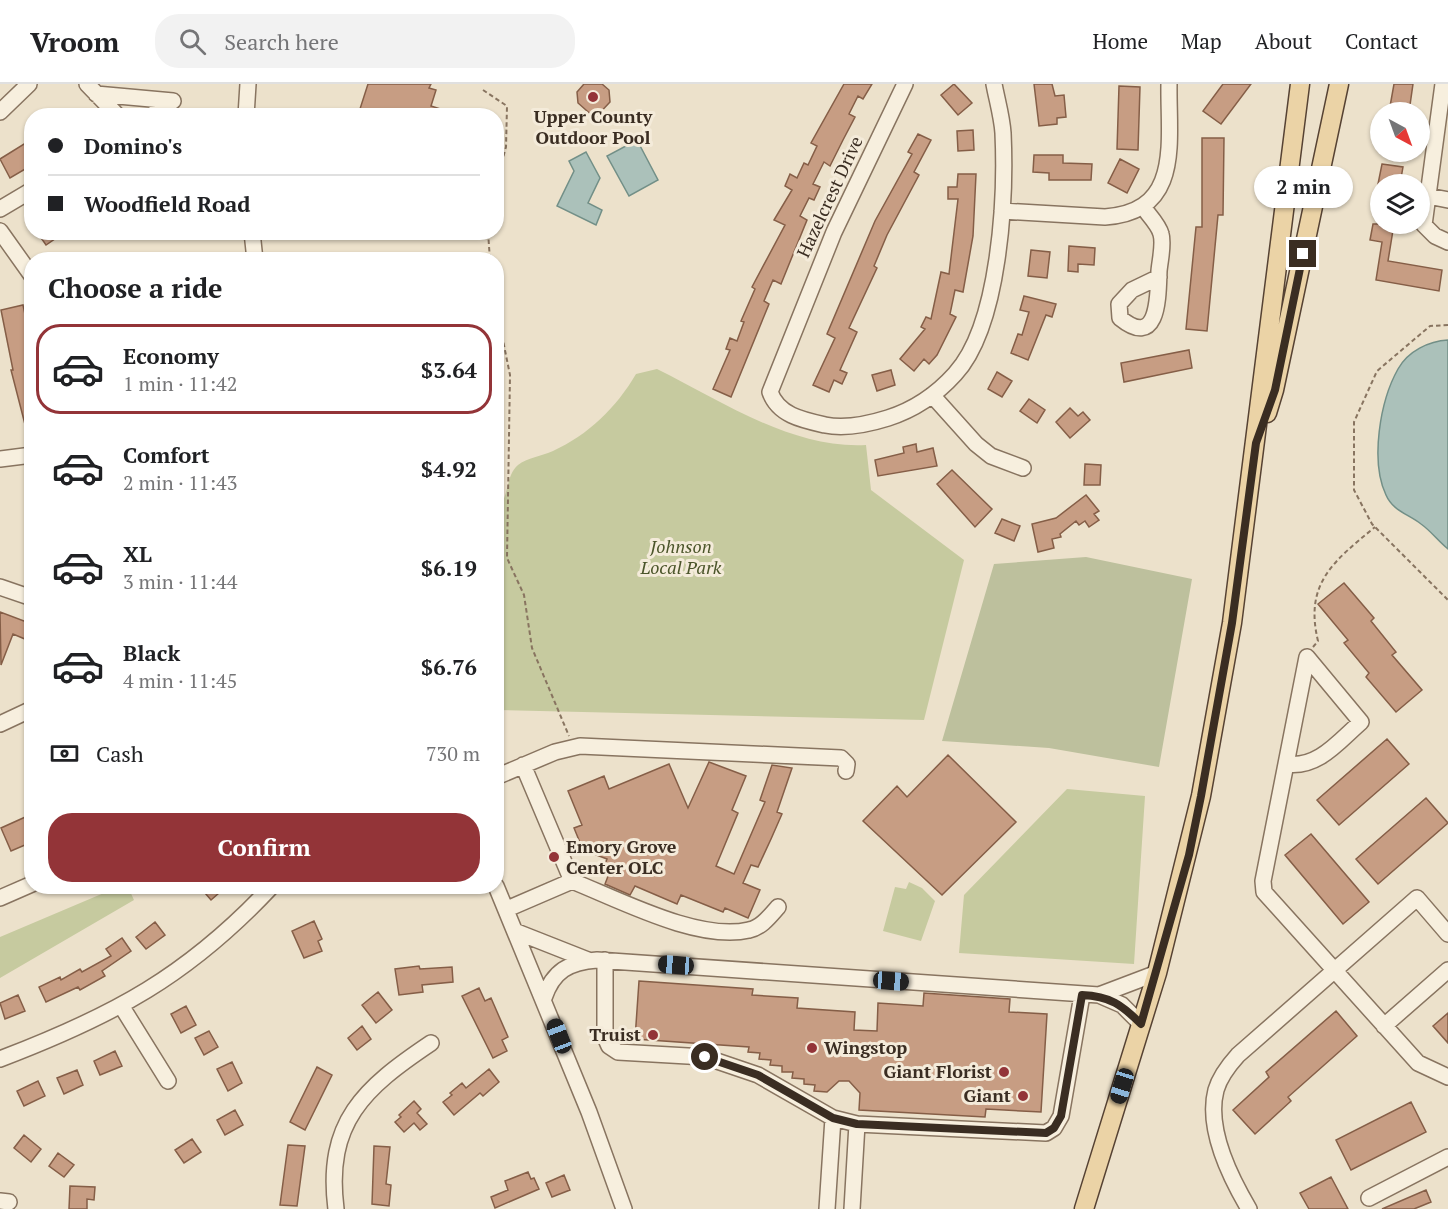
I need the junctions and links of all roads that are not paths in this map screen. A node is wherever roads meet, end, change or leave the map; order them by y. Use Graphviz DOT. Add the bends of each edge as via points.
graph roads {
  1 [pos="29,84"];
  2 [pos="248,84"];
  3 [pos="905,84"];
  4 [pos="994,84"];
  5 [pos="1169,84"];
  6 [pos="1300,84"];
  7 [pos="1339,84"];
  8 [pos="1443,84"];
  9 [pos="92,89"];
  10 [pos="110,108"];
  11 [pos="162,108"];
  12 [pos="246,108"];
  13 [pos="0,112"];
  14 [pos="1430,181"];
  15 [pos="24,195"];
  16 [pos="1430,196"];
  17 [pos="1448,200"];
  18 [pos="1143,207"];
  19 [pos="0,209"];
  20 [pos="1002,211"];
  21 [pos="0,231"];
  22 [pos="1430,231"];
  23 [pos="1448,242"];
  24 [pos="24,265"];
  25 [pos="1159,278"];
  26 [pos="932,395"];
  27 [pos="1256,443"];
  28 [pos="24,456"];
  29 [pos="0,459"];
  30 [pos="1023,468"];
  31 [pos="0,587"];
  32 [pos="24,595"];
  33 [pos="24,713"];
  34 [pos="0,724"];
  35 [pos="1286,764"];
  36 [pos="523,765"];
  37 [pos="846,771"];
  38 [pos="504,773"];
  39 [pos="572,881"];
  40 [pos="24,888"];
  41 [pos="264,894"];
  42 [pos="500,894"];
  43 [pos="0,898"];
  44 [pos="778,908"];
  45 [pos="507,909"];
  46 [pos="517,932"];
  47 [pos="1448,934"];
  48 [pos="588,960"];
  49 [pos="605,960"];
  50 [pos="1448,970"];
  51 [pos="1333,972"];
  52 [pos="1157,973"];
  53 [pos="1082,995"];
  54 [pos="1099,995"];
  55 [pos="544,998"];
  56 [pos="123,1006"];
  57 [pos="1141,1024"];
  58 [pos="1384,1026"];
  59 [pos="431,1043"];
  60 [pos="0,1059"];
  61 [pos="1448,1077"];
  62 [pos="168,1082"];
  63 [pos="833,1118"];
  64 [pos="857,1124"];
  65 [pos="1448,1157"];
  66 [pos="1369,1198"];
  67 [pos="336,1209"];
  68 [pos="624,1209"];
  69 [pos="827,1209"];
  70 [pos="852,1209"];
  71 [pos="1084,1209"];
  72 [pos="1249,1209"];
  1 -- 13 [label="street"];
  2 -- 12 [label="street"];
  3 -- 26 [label="street, Hazelcrest Drive" via="834,232 770,392 783,412 827,426 867,424 906,413"];
  4 -- 20 [label="street" via="1003,131"];
  5 -- 18 [label="street" via="1167,174 1157,195"];
  6 -- 27 [label="main road"];
  7 -- 27 [label="main road" via="1275,390"];
  8 -- 14 [label="street"];
  9 -- 10 [label="street"];
  9 -- 11 [label="street" via="173,101"];
  15 -- 19 [label="street"];
  16 -- 17 [label="street"];
  18 -- 20 [label="street" via="1121,216"];
  18 -- 25 [label="street" via="1161,234"];
  20 -- 26 [label="street" via="993,283 980,330 957,373"];
  21 -- 24 [label="street"];
  22 -- 23 [label="street"];
  26 -- 30 [label="street" via="976,444 991,456"];
  27 -- 52 [label="main road" via="1217,716 1189,855"];
  28 -- 29 [label="street"];
  31 -- 32 [label="street"];
  33 -- 34 [label="street"];
  35 -- 35 [label="street" via="1307,657 1361,722 1317,760 1305,765"];
  35 -- 51 [label="street" via="1264,892"];
  36 -- 37 [label="street" via="574,747 841,758"];
  36 -- 38 [label="street"];
  36 -- 39 [label="street"];
  39 -- 44 [label="street" via="679,924 728,932 752,930"];
  39 -- 45 [label="street"];
  40 -- 43 [label="street"];
  41 -- 56 [label="street" via="230,930 179,971"];
  42 -- 45 [label="street"];
  45 -- 46 [label="street"];
  46 -- 48 [label="street"];
  46 -- 55 [label="street"];
  47 -- 51 [label="street" via="1417,898"];
  48 -- 49 [label="street"];
  48 -- 55 [label="street" via="557,972"];
  49 -- 53 [label="street"];
  49 -- 63 [label="street" via="604,1037 609,1046 618,1052 705,1057 758,1075"];
  50 -- 58 [label="street"];
  51 -- 58 [label="street"];
  51 -- 72 [label="street" via="1239,1054 1216,1090 1215,1128"];
  52 -- 54 [label="street"];
  52 -- 57 [label="main road"];
  53 -- 54 [label="street"];
  53 -- 64 [label="street" via="1061,1116 1046,1133"];
  54 -- 57 [label="street" via="1122,1005"];
  55 -- 68 [label="street"];
  56 -- 60 [label="street"];
  56 -- 62 [label="street"];
  57 -- 71 [label="main road"];
  58 -- 61 [label="street" via="1418,1064"];
  59 -- 67 [label="street" via="387,1072 366,1092 347,1120 334,1162"];
  63 -- 64 [label="street"];
  63 -- 69 [label="street"];
  64 -- 70 [label="street"];
  65 -- 66 [label="street"];
}
